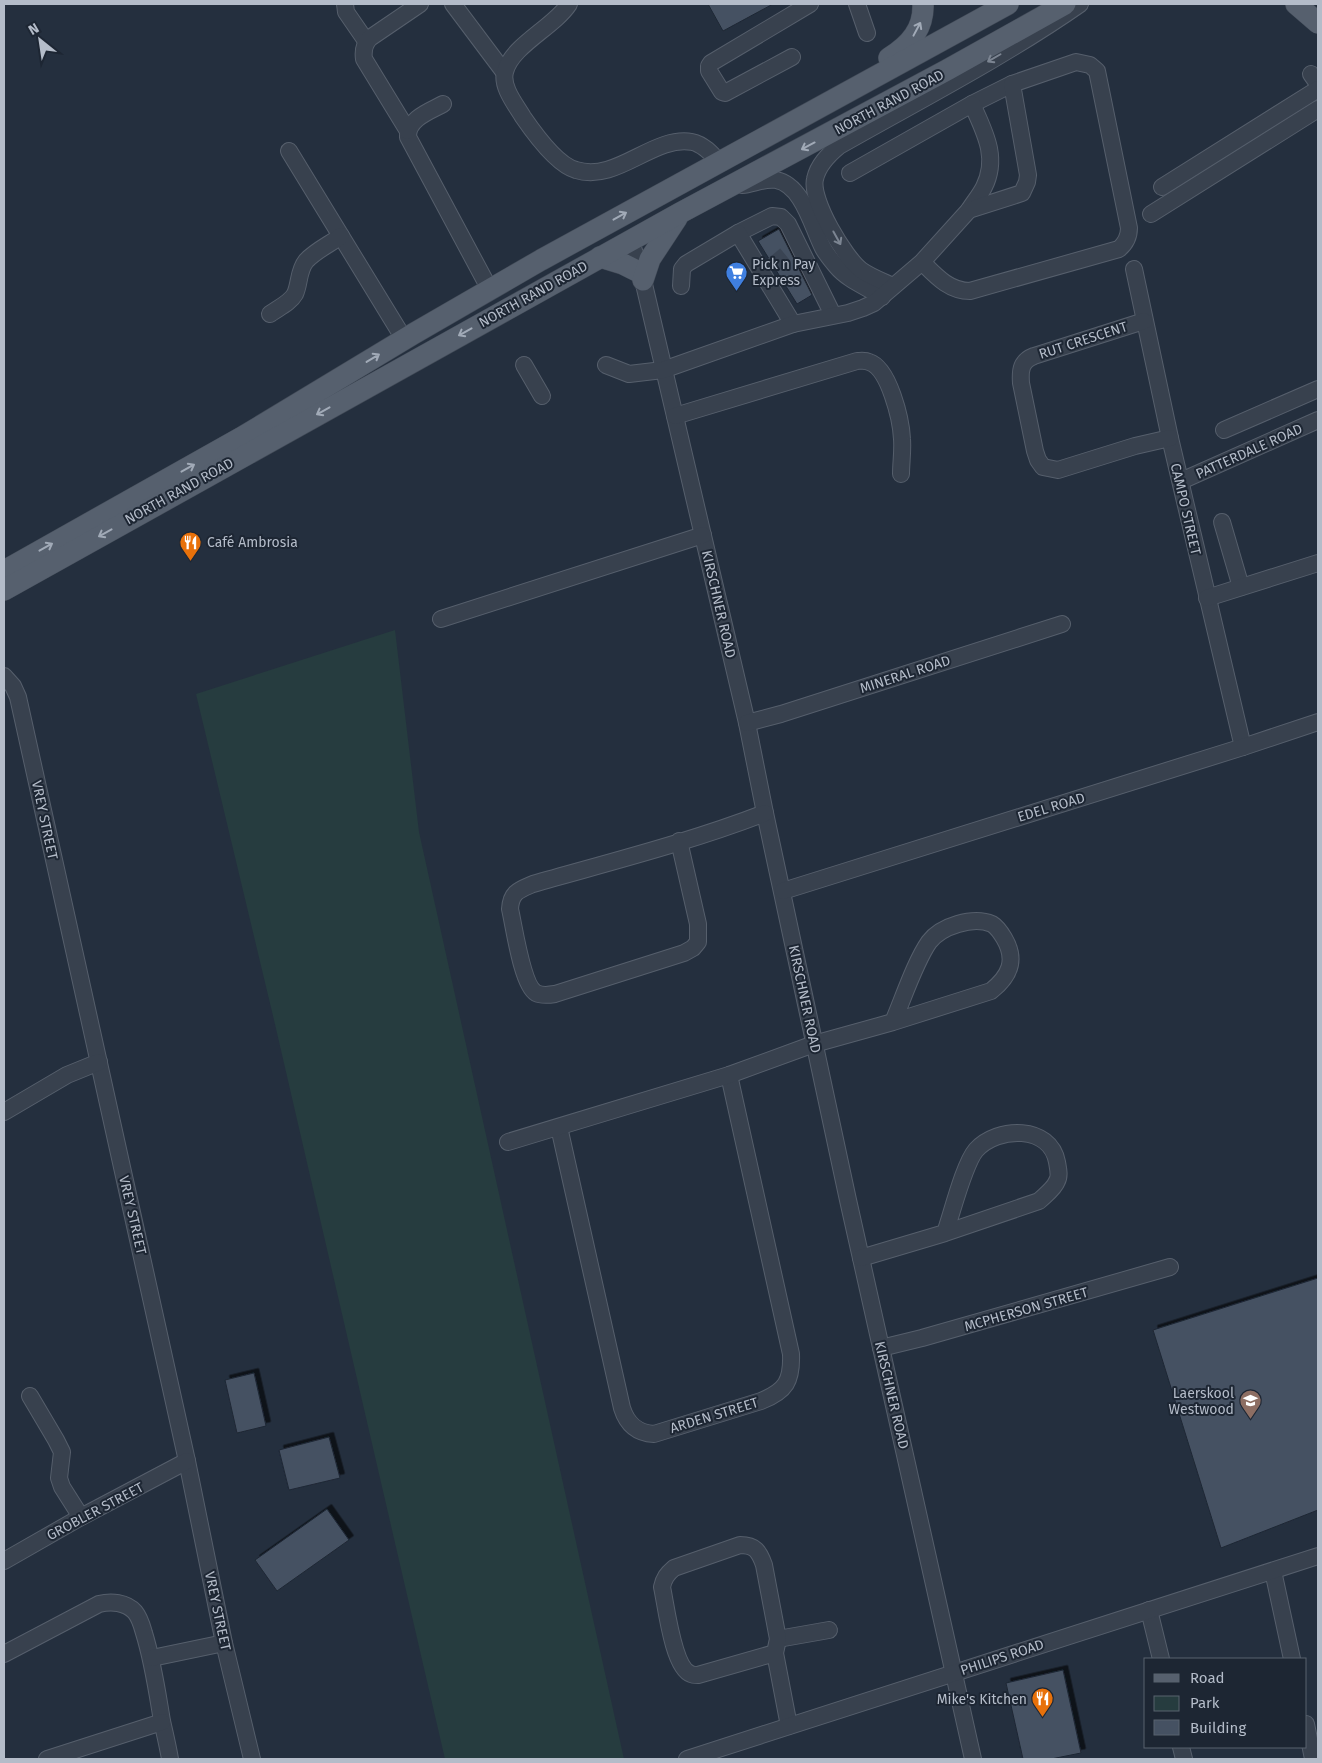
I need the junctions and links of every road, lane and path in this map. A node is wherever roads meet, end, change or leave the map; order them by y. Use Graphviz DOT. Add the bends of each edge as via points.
graph roads {
  1 [pos="345,4"];
  2 [pos="420,4"];
  3 [pos="452,4"];
  4 [pos="569,4"];
  5 [pos="810,4"];
  6 [pos="857,4"];
  7 [pos="923,4"];
  8 [pos="1065,4"];
  9 [pos="1080,4"];
  10 [pos="1296,4"];
  11 [pos="1313,4"];
  12 [pos="1001,7"];
  13 [pos="1318,10"];
  14 [pos="1318,23"];
  15 [pos="867,33"];
  16 [pos="366,41"];
  17 [pos="792,57"];
  18 [pos="504,72"];
  19 [pos="1316,82"];
  20 [pos="1012,84"];
  21 [pos="443,104"];
  22 [pos="972,104"];
  23 [pos="1318,110"];
  24 [pos="810,112"];
  25 [pos="408,131"];
  26 [pos="289,151"];
  27 [pos="719,162"];
  28 [pos="850,174"];
  29 [pos="729,187"];
  30 [pos="1162,187"];
  31 [pos="969,210"];
  32 [pos="680,213"];
  33 [pos="824,214"];
  34 [pos="1151,214"];
  35 [pos="813,227"];
  36 [pos="738,233"];
  37 [pos="341,236"];
  38 [pos="631,241"];
  39 [pos="795,247"];
  40 [pos="600,257"];
  41 [pos="922,262"];
  42 [pos="1134,269"];
  43 [pos="642,277"];
  44 [pos="680,286"];
  45 [pos="490,290"];
  46 [pos="887,291"];
  47 [pos="270,314"];
  48 [pos="833,314"];
  49 [pos="1144,320"];
  50 [pos="793,324"];
  51 [pos="408,337"];
  52 [pos="524,365"];
  53 [pos="606,365"];
  54 [pos="663,370"];
  55 [pos="1318,389"];
  56 [pos="542,396"];
  57 [pos="676,416"];
  58 [pos="1318,420"];
  59 [pos="1224,430"];
  60 [pos="1170,438"];
  61 [pos="901,474"];
  62 [pos="1181,482"];
  63 [pos="1222,522"];
  64 [pos="703,535"];
  65 [pos="1318,563"];
  66 [pos="4,571"];
  67 [pos="1241,587"];
  68 [pos="4,590"];
  69 [pos="1207,598"];
  70 [pos="441,619"];
  71 [pos="1062,624"];
  72 [pos="4,676"];
  73 [pos="1318,722"];
  74 [pos="747,723"];
  75 [pos="1243,747"];
  76 [pos="765,813"];
  77 [pos="679,841"];
  78 [pos="782,891"];
  79 [pos="892,1022"];
  80 [pos="814,1044"];
  81 [pos="99,1062"];
  82 [pos="729,1075"];
  83 [pos="4,1112"];
  84 [pos="558,1127"];
  85 [pos="508,1142"];
  86 [pos="945,1233"];
  87 [pos="861,1258"];
  88 [pos="1170,1267"];
  89 [pos="881,1348"];
  90 [pos="30,1396"];
  91 [pos="188,1462"];
  92 [pos="80,1517"];
  93 [pos="1318,1556"];
  94 [pos="4,1561"];
  95 [pos="1272,1571"];
  96 [pos="1149,1610"];
  97 [pos="829,1630"];
  98 [pos="224,1643"];
  99 [pos="777,1646"];
  100 [pos="4,1654"];
  101 [pos="152,1658"];
  102 [pos="1161,1658"];
  103 [pos="1292,1658"];
  104 [pos="954,1673"];
  105 [pos="162,1722"];
  106 [pos="789,1726"];
  107 [pos="1307,1728"];
  108 [pos="47,1759"];
  109 [pos="170,1759"];
  110 [pos="252,1759"];
  111 [pos="687,1759"];
  112 [pos="973,1759"];
  113 [pos="1314,1759"];
  1 -- 16 [label="street" via="346,12"];
  2 -- 16 [label="street"];
  3 -- 18 [label="street"];
  4 -- 18 [label="street" via="562,14 520,49"];
  5 -- 17 [label="street" via="711,63 709,70 725,93"];
  6 -- 15 [label="street"];
  24 -- 7 [label="main road, one-way" via="911,41 923,16"];
  8 -- 29 [label="main road, NORTH RAND ROAD, one-way"];
  9 -- 33 [label="street, one-way" via="828,155 814,181 818,203"];
  10 -- 14 [label="main road"];
  11 -- 13 [label="main road"];
  12 -- 24 [label="main road, NORTH RAND ROAD"];
  16 -- 25 [label="street" via="364,59"];
  18 -- 27 [label="street" via="505,84 526,121 546,147 575,170 604,171 677,142 701,145"];
  19 -- 30 [label="street"];
  20 -- 22 [label="street"];
  20 -- 31 [label="street" via="1027,182 1022,193"];
  20 -- 41 [label="street" via="1076,62 1096,69 1129,235 1119,248 970,291 951,288"];
  21 -- 25 [label="street" via="416,119"];
  22 -- 28 [label="street"];
  22 -- 31 [label="street" via="989,141 990,158 984,187"];
  23 -- 34 [label="street"];
  24 -- 27 [label="main road, NORTH RAND ROAD"];
  25 -- 45 [label="street" via="408,137"];
  26 -- 37 [label="street"];
  45 -- 27 [label="main road, NORTH RAND ROAD, one-way"];
  29 -- 32 [label="main road, NORTH RAND ROAD"];
  29 -- 35 [label="street" via="766,180 785,184 802,201"];
  31 -- 41 [label="street"];
  32 -- 38 [label="main road, NORTH RAND ROAD"];
  32 -- 43 [label="main road"];
  33 -- 35 [label="street"];
  33 -- 46 [label="street, one-way" via="853,263"];
  35 -- 39 [label="street"];
  35 -- 46 [label="street" via="824,250 846,275"];
  36 -- 39 [label="street" via="772,216 781,217 788,224"];
  36 -- 44 [label="street" via="686,264 682,269"];
  36 -- 50 [label="street" via="768,270"];
  37 -- 47 [label="street" via="305,262 294,295"];
  37 -- 51 [label="street"];
  38 -- 40 [label="main road, NORTH RAND ROAD"];
  38 -- 43 [label="street, KIRSCHNER ROAD"];
  38 -- 51 [label="main road" via="616,235 599,240"];
  39 -- 48 [label="street"];
  40 -- 43 [label="main road" via="623,264"];
  40 -- 68 [label="main road, NORTH RAND ROAD, one-way"];
  41 -- 46 [label="street"];
  42 -- 49 [label="street, CAMPO STREET"];
  43 -- 54 [label="street, KIRSCHNER ROAD"];
  45 -- 51 [label="main road, NORTH RAND ROAD"];
  46 -- 48 [label="street" via="863,308"];
  48 -- 50 [label="street"];
  49 -- 60 [label="street, CAMPO STREET"];
  49 -- 60 [label="street, RUT CRESCENT" via="1027,358 1022,364 1021,383 1035,451 1043,467 1058,470"];
  50 -- 54 [label="street"];
  66 -- 51 [label="main road, NORTH RAND ROAD, one-way" via="244,436"];
  52 -- 56 [label="street"];
  53 -- 54 [label="street" via="629,374"];
  54 -- 57 [label="street, KIRSCHNER ROAD"];
  55 -- 59 [label="street"];
  57 -- 61 [label="street" via="857,360 869,362 883,373 893,396 902,440"];
  57 -- 64 [label="street, KIRSCHNER ROAD"];
  58 -- 62 [label="street, PATTERDALE ROAD"];
  60 -- 62 [label="street, CAMPO STREET"];
  62 -- 69 [label="street, CAMPO STREET"];
  63 -- 67 [label="street"];
  64 -- 70 [label="street"];
  64 -- 74 [label="street, KIRSCHNER ROAD"];
  65 -- 67 [label="street"];
  67 -- 69 [label="street"];
  69 -- 75 [label="street, CAMPO STREET"];
  71 -- 74 [label="street, MINERAL ROAD"];
  72 -- 81 [label="street, VREY STREET" via="18,697"];
  73 -- 75 [label="street, EDEL ROAD"];
  74 -- 76 [label="street, KIRSCHNER ROAD"];
  75 -- 78 [label="street, EDEL ROAD"];
  76 -- 77 [label="street"];
  76 -- 78 [label="street, KIRSCHNER ROAD"];
  77 -- 77 [label="street" via="533,884 514,894 510,909 524,973 532,990 538,994 555,994 693,948 698,942 698,924"];
  78 -- 80 [label="street, KIRSCHNER ROAD"];
  79 -- 79 [label="street" via="991,991 1002,982 1009,972 1011,958 1001,932 993,924 978,920 941,931 930,941"];
  79 -- 80 [label="street"];
  80 -- 82 [label="street"];
  80 -- 87 [label="street, KIRSCHNER ROAD"];
  81 -- 83 [label="street" via="67,1075"];
  81 -- 91 [label="street, VREY STREET"];
  82 -- 84 [label="street"];
  82 -- 84 [label="street, ARDEN STREET" via="791,1354 790,1378 784,1388 761,1401 654,1434 634,1429 625,1418"];
  84 -- 85 [label="street"];
  86 -- 86 [label="street" via="1039,1201 1058,1180 1058,1164 1052,1149 1032,1134 1018,1132 986,1142 976,1150 968,1164"];
  86 -- 87 [label="street"];
  87 -- 89 [label="street, KIRSCHNER ROAD"];
  88 -- 89 [label="street, MCPHERSON STREET"];
  89 -- 104 [label="street, KIRSCHNER ROAD"];
  90 -- 92 [label="street" via="62,1452 59,1478"];
  91 -- 92 [label="street, GROBLER STREET"];
  91 -- 98 [label="street, VREY STREET"];
  92 -- 94 [label="street, GROBLER STREET"];
  93 -- 95 [label="street, PHILIPS ROAD"];
  95 -- 96 [label="street, PHILIPS ROAD"];
  95 -- 103 [label="street"];
  96 -- 102 [label="street"];
  96 -- 104 [label="street, PHILIPS ROAD"];
  97 -- 99 [label="street"];
  98 -- 101 [label="street"];
  98 -- 110 [label="street, VREY STREET"];
  99 -- 99 [label="street" via="764,1564 756,1549 740,1546 667,1573 662,1587 676,1651 683,1668 690,1674 698,1675"];
  99 -- 106 [label="street"];
  100 -- 101 [label="street" via="88,1609 118,1602 135,1612"];
  101 -- 105 [label="street"];
  104 -- 106 [label="street, PHILIPS ROAD"];
  104 -- 112 [label="street, KIRSCHNER ROAD"];
  105 -- 108 [label="street"];
  105 -- 109 [label="street"];
  106 -- 111 [label="street, PHILIPS ROAD"];
  107 -- 113 [label="street"];
}
